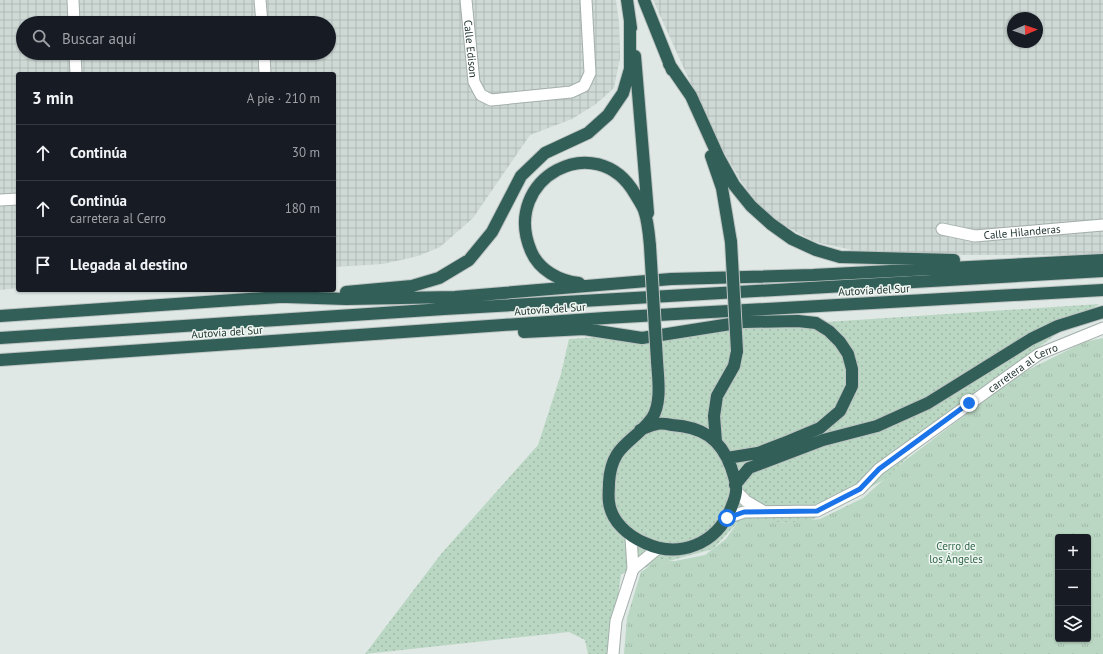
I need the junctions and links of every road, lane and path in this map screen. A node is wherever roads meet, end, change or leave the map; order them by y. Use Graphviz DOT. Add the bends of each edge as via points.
graph roads {
  1 [pos="73,0"];
  2 [pos="260,0"];
  3 [pos="466,0"];
  4 [pos="586,0"];
  5 [pos="628,0"];
  6 [pos="644,0"];
  7 [pos="74,16"];
  8 [pos="261,16"];
  9 [pos="630,20"];
  10 [pos="75,60"];
  11 [pos="264,60"];
  12 [pos="670,64"];
  13 [pos="76,72"];
  14 [pos="265,72"];
  15 [pos="16,199"];
  16 [pos="0,200"];
  17 [pos="1103,225"];
  18 [pos="942,229"];
  19 [pos="650,246"];
  20 [pos="1103,260"];
  21 [pos="1016,264"];
  22 [pos="1103,271"];
  23 [pos="596,285"];
  24 [pos="1103,290"];
  25 [pos="286,297"];
  26 [pos="1103,312"];
  27 [pos="0,316"];
  28 [pos="1103,328"];
  29 [pos="367,336"];
  30 [pos="0,338"];
  31 [pos="0,360"];
  32 [pos="640,430"];
  33 [pos="716,442"];
  34 [pos="727,458"];
  35 [pos="736,488"];
  36 [pos="763,511"];
  37 [pos="727,518"];
  38 [pos="631,537"];
  39 [pos="656,549"];
  40 [pos="633,569"];
  41 [pos="613,654"];
  1 -- 7 [label="street"];
  2 -- 8 [label="street"];
  3 -- 4 [label="street, Calle Edison" via="474,82 481,95 491,100 571,92 584,86 590,73"];
  5 -- 9 [label="highway"];
  6 -- 12 [label="highway"];
  9 -- 19 [label="highway" via="638,79"];
  9 -- 25 [label="highway" via="630,69 623,93 612,110 588,133 545,153 522,176 492,232 469,260 439,278 412,286"];
  10 -- 13 [label="street"];
  11 -- 14 [label="street"];
  12 -- 21 [label="highway" via="691,96 734,185 751,206 792,239 840,257 985,260"];
  12 -- 33 [label="highway, bridge" via="713,160 722,188 731,242 738,351 734,366 717,396 714,416"];
  15 -- 16 [label="street"];
  17 -- 18 [label="street, Calle Hilanderas" via="975,236"];
  19 -- 23 [label="highway" via="644,210 630,185 620,174 592,162 561,167 550,174 538,184 529,199 524,214 525,237 534,257 556,278"];
  19 -- 32 [label="highway, bridge" via="657,405 652,417"];
  20 -- 21 [label="highway"];
  21 -- 23 [label="highway" via="812,275 671,279"];
  22 -- 30 [label="highway, Autovía del Sur" via="436,309"];
  23 -- 25 [label="highway" via="455,297"];
  24 -- 29 [label="highway, Autovía del Sur" via="612,318"];
  25 -- 27 [label="highway"];
  26 -- 35 [label="highway" via="1058,326 1030,339 928,403 877,426 823,440 749,468"];
  28 -- 36 [label="street, carretera al Cerro" via="1039,354 879,469 860,489 817,511"];
  29 -- 31 [label="highway, Autovía del Sur"];
  29 -- 34 [label="highway" via="428,337 584,329 642,338 743,322 816,323 829,331 844,348 852,369 852,386 840,411 820,428 802,436 758,453"];
  32 -- 33 [label="highway" via="657,424 690,426"];
  32 -- 38 [label="highway" via="619,451 610,467 609,502 618,522"];
  33 -- 34 [label="highway"];
  34 -- 35 [label="highway"];
  35 -- 36 [label="street" via="746,501"];
  35 -- 37 [label="highway"];
  36 -- 37 [label="street, carretera al Cerro" via="744,512"];
  37 -- 39 [label="highway" via="716,533 694,546"];
  38 -- 39 [label="highway"];
  38 -- 40 [label="street"];
  39 -- 40 [label="street"];
  40 -- 41 [label="street" via="616,621"];
}
